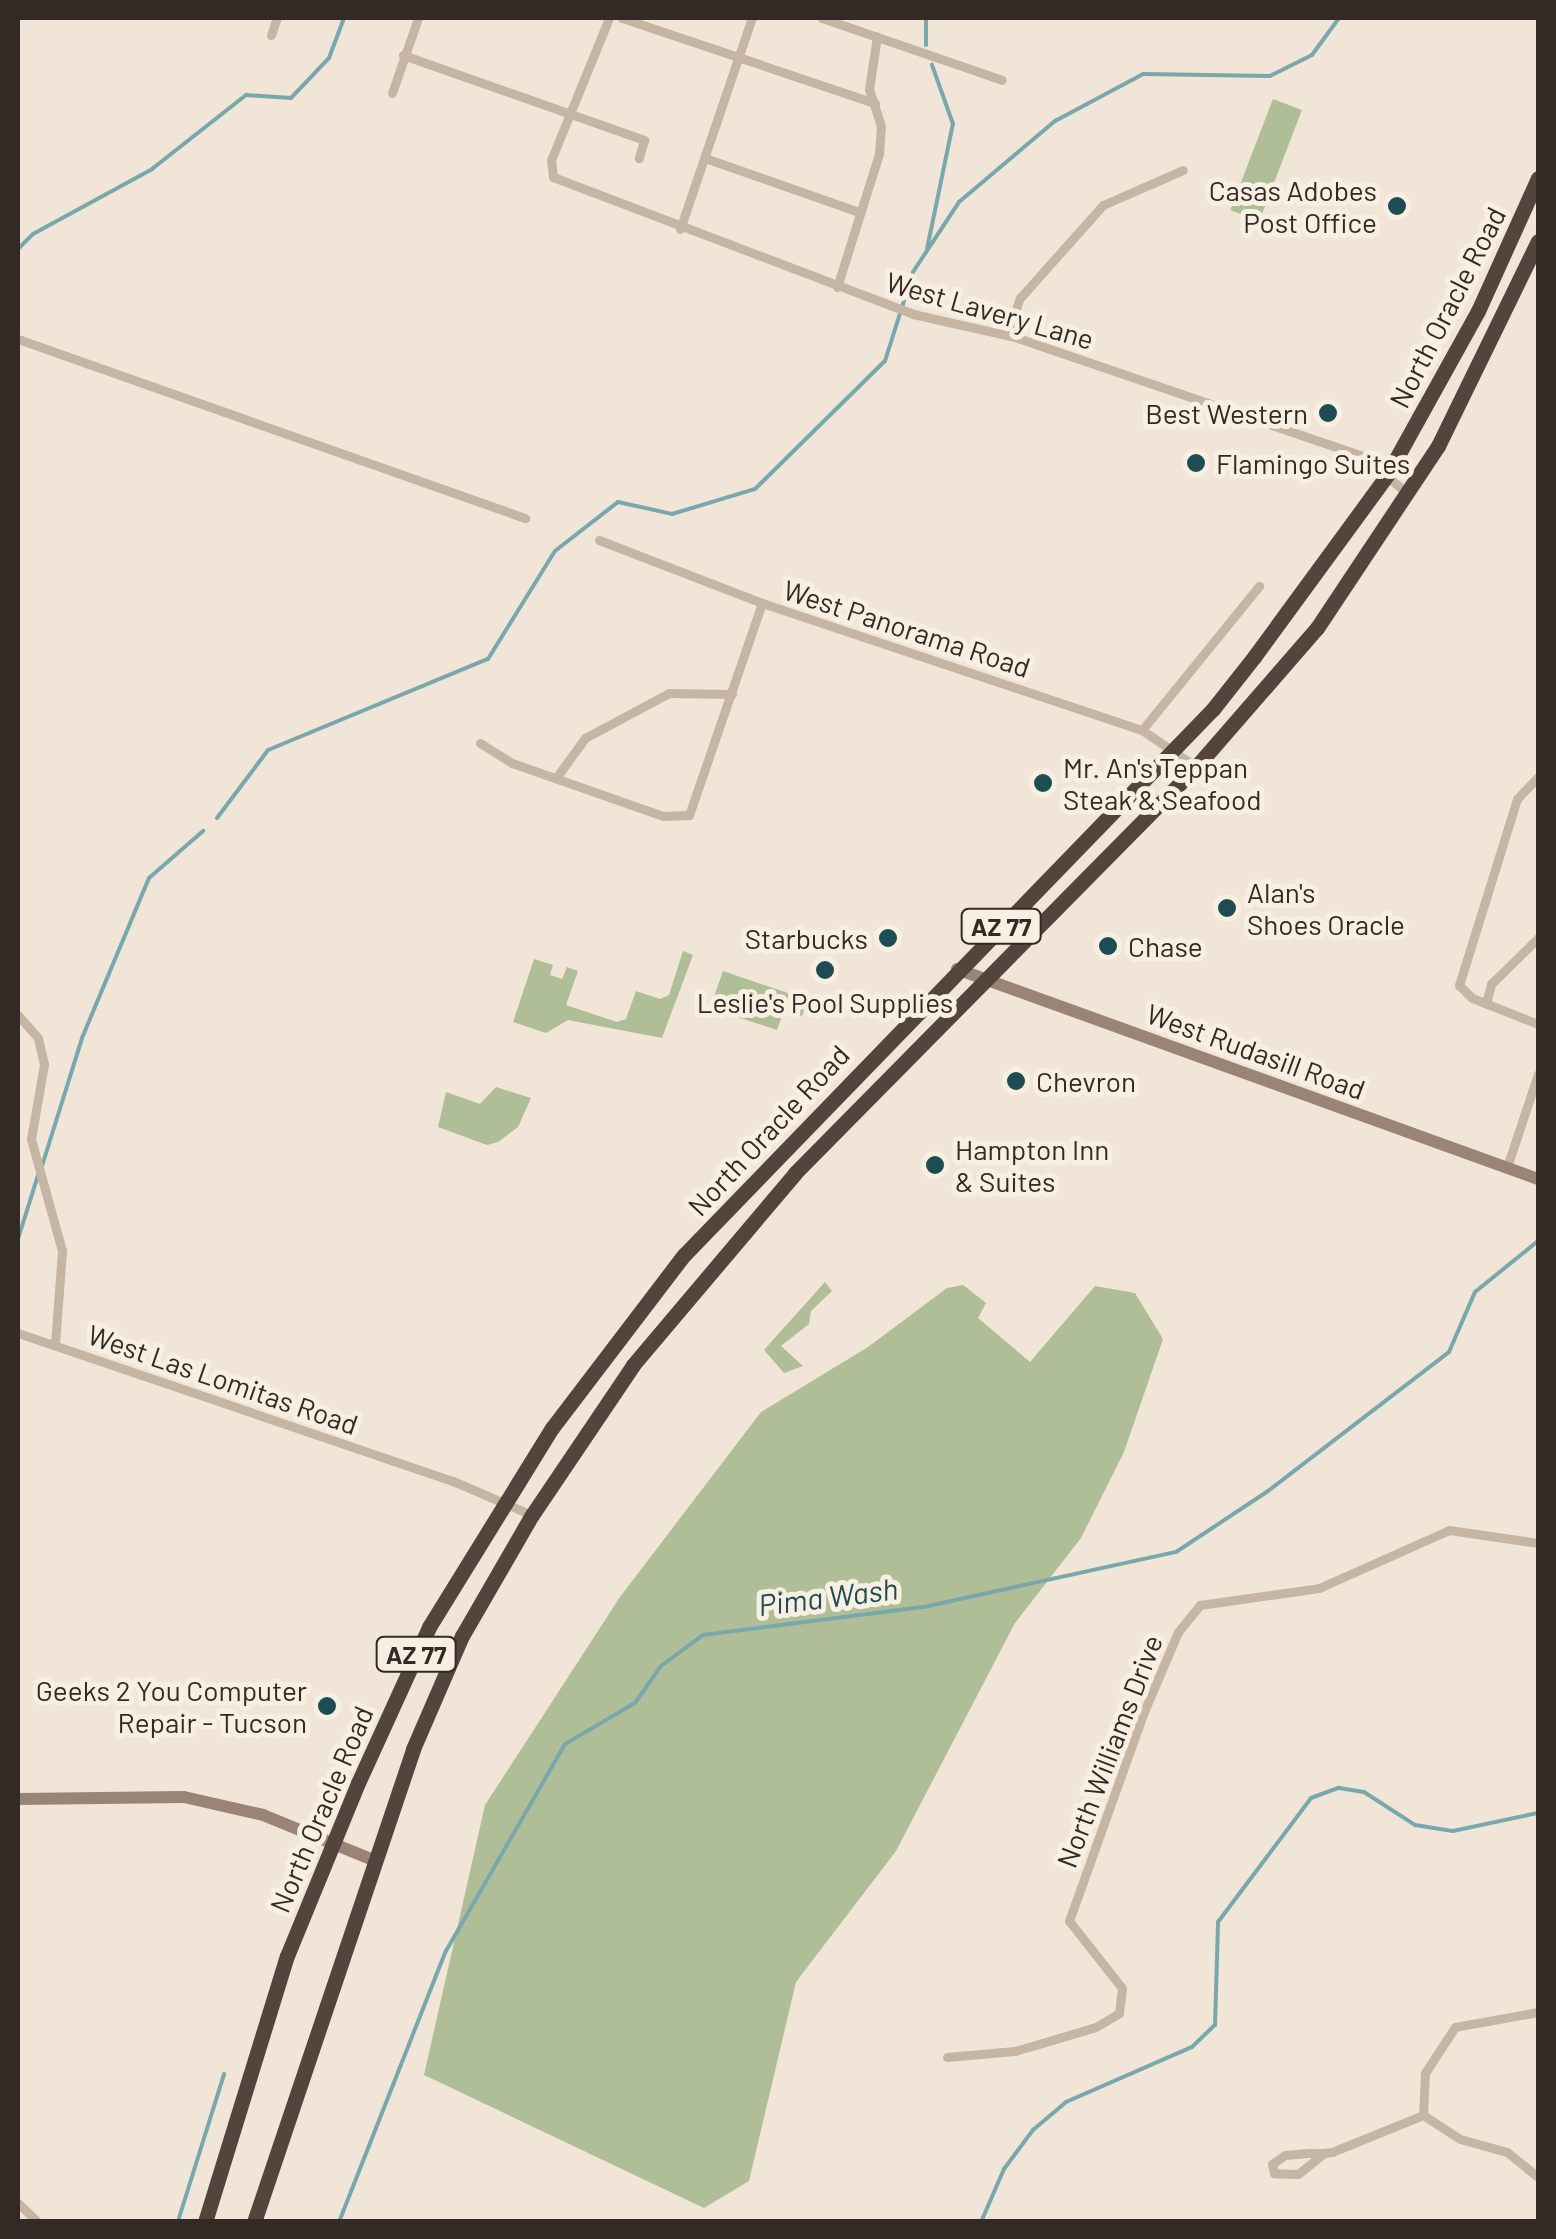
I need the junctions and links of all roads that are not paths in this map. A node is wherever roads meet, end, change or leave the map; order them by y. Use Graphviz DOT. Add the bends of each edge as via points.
graph roads {
  1 [pos="277,18"];
  2 [pos="418,18"];
  3 [pos="610,18"];
  4 [pos="622,18"];
  5 [pos="752,18"];
  6 [pos="822,18"];
  7 [pos="271,36"];
  8 [pos="877,37"];
  9 [pos="403,55"];
  10 [pos="739,57"];
  11 [pos="1002,80"];
  12 [pos="392,94"];
  13 [pos="875,103"];
  14 [pos="572,116"];
  15 [pos="638,158"];
  16 [pos="705,158"];
  17 [pos="1182,170"];
  18 [pos="1538,178"];
  19 [pos="856,212"];
  20 [pos="680,229"];
  21 [pos="1538,242"];
  22 [pos="836,287"];
  23 [pos="1008,335"];
  24 [pos="18,340"];
  25 [pos="1387,475"];
  26 [pos="1408,494"];
  27 [pos="525,518"];
  28 [pos="599,540"];
  29 [pos="1259,586"];
  30 [pos="762,603"];
  31 [pos="732,694"];
  32 [pos="1142,730"];
  33 [pos="480,742"];
  34 [pos="1176,748"];
  35 [pos="1196,766"];
  36 [pos="1538,777"];
  37 [pos="556,778"];
  38 [pos="1538,938"];
  39 [pos="957,969"];
  40 [pos="983,978"];
  41 [pos="1486,1003"];
  42 [pos="18,1015"];
  43 [pos="1538,1024"];
  44 [pos="1538,1074"];
  45 [pos="765,1167"];
  46 [pos="1507,1168"];
  47 [pos="1538,1180"];
  48 [pos="785,1184"];
  49 [pos="18,1332"];
  50 [pos="54,1344"];
  51 [pos="504,1502"];
  52 [pos="532,1515"];
  53 [pos="1538,1543"];
  54 [pos="18,1799"];
  55 [pos="330,1845"];
  56 [pos="376,1861"];
  57 [pos="1538,2012"];
  58 [pos="947,2058"];
  59 [pos="1423,2115"];
  60 [pos="1324,2152"];
  61 [pos="1538,2177"];
  62 [pos="18,2203"];
  63 [pos="38,2222"];
  64 [pos="205,2222"];
  65 [pos="254,2222"];
  1 -- 7 [label="street"];
  2 -- 9 [label="street"];
  3 -- 14 [label="street"];
  4 -- 10 [label="street"];
  5 -- 10 [label="street"];
  6 -- 8 [label="street"];
  8 -- 11 [label="street"];
  8 -- 13 [label="street" via="869,88"];
  9 -- 12 [label="street"];
  9 -- 14 [label="street"];
  10 -- 13 [label="street"];
  10 -- 16 [label="street"];
  13 -- 19 [label="street" via="879,154"];
  14 -- 15 [label="street" via="644,140"];
  14 -- 20 [label="street, West Lavery Lane" via="551,160 552,177"];
  16 -- 19 [label="street"];
  16 -- 20 [label="street"];
  17 -- 23 [label="street" via="1103,205 1020,298"];
  18 -- 25 [label="highway, North Oracle Road / AZ 77" via="1478,311"];
  19 -- 22 [label="street"];
  20 -- 22 [label="street, West Lavery Lane"];
  21 -- 26 [label="highway, North Oracle Road / AZ 77" via="1475,376"];
  22 -- 23 [label="street, West Lavery Lane"];
  23 -- 25 [label="street, West Lavery Lane" via="1362,456"];
  24 -- 27 [label="street"];
  25 -- 26 [label="street, West Lavery Lane"];
  25 -- 34 [label="highway, North Oracle Road / AZ 77" via="1298,601"];
  26 -- 35 [label="highway, North Oracle Road / AZ 77" via="1317,628"];
  28 -- 30 [label="street, West Panorama Road"];
  29 -- 32 [label="street"];
  30 -- 31 [label="street"];
  30 -- 32 [label="street, West Panorama Road"];
  31 -- 37 [label="street" via="669,693 585,738"];
  31 -- 37 [label="street" via="684,821"];
  32 -- 34 [label="street, West Panorama Road"];
  33 -- 37 [label="street" via="512,763"];
  34 -- 35 [label="street, West Panorama Road"];
  34 -- 39 [label="highway, North Oracle Road / AZ 77"];
  35 -- 40 [label="highway, North Oracle Road / AZ 77"];
  36 -- 41 [label="street" via="1516,799 1459,985"];
  38 -- 41 [label="street" via="1491,984"];
  39 -- 40 [label="street, West Rudasill Road"];
  39 -- 45 [label="highway, North Oracle Road / AZ 77"];
  40 -- 46 [label="street, West Rudasill Road"];
  40 -- 48 [label="highway, North Oracle Road / AZ 77"];
  41 -- 43 [label="street"];
  42 -- 50 [label="street, West Las Lomitas Road" via="38,1038 44,1064 30,1139 62,1251"];
  44 -- 46 [label="street"];
  45 -- 48 [label="highway"];
  45 -- 51 [label="highway, North Oracle Road / AZ 77" via="631,1323"];
  46 -- 47 [label="street, West Rudasill Road"];
  48 -- 52 [label="highway, North Oracle Road / AZ 77" via="632,1365"];
  49 -- 50 [label="street"];
  50 -- 51 [label="street, West Las Lomitas Road"];
  51 -- 52 [label="street, West Las Lomitas Road"];
  51 -- 55 [label="highway, North Oracle Road / AZ 77" via="429,1627"];
  52 -- 56 [label="highway, North Oracle Road / AZ 77" via="462,1636 412,1749"];
  53 -- 58 [label="street, North Williams Drive" via="1450,1530 1319,1588 1200,1604 1178,1632 1143,1714 1070,1921 1122,1988 1118,2014 1096,2028 1015,2051"];
  54 -- 55 [label="street" via="184,1797 263,1816"];
  55 -- 56 [label="street"];
  55 -- 64 [label="highway, North Oracle Road / AZ 77" via="287,1956"];
  56 -- 65 [label="highway, North Oracle Road / AZ 77"];
  57 -- 59 [label="street" via="1456,2027 1426,2073"];
  59 -- 60 [label="street"];
  59 -- 61 [label="street" via="1460,2139 1507,2152"];
  60 -- 60 [label="street" via="1285,2155 1272,2164 1274,2173 1298,2174"];
  62 -- 63 [label="street"];
}
